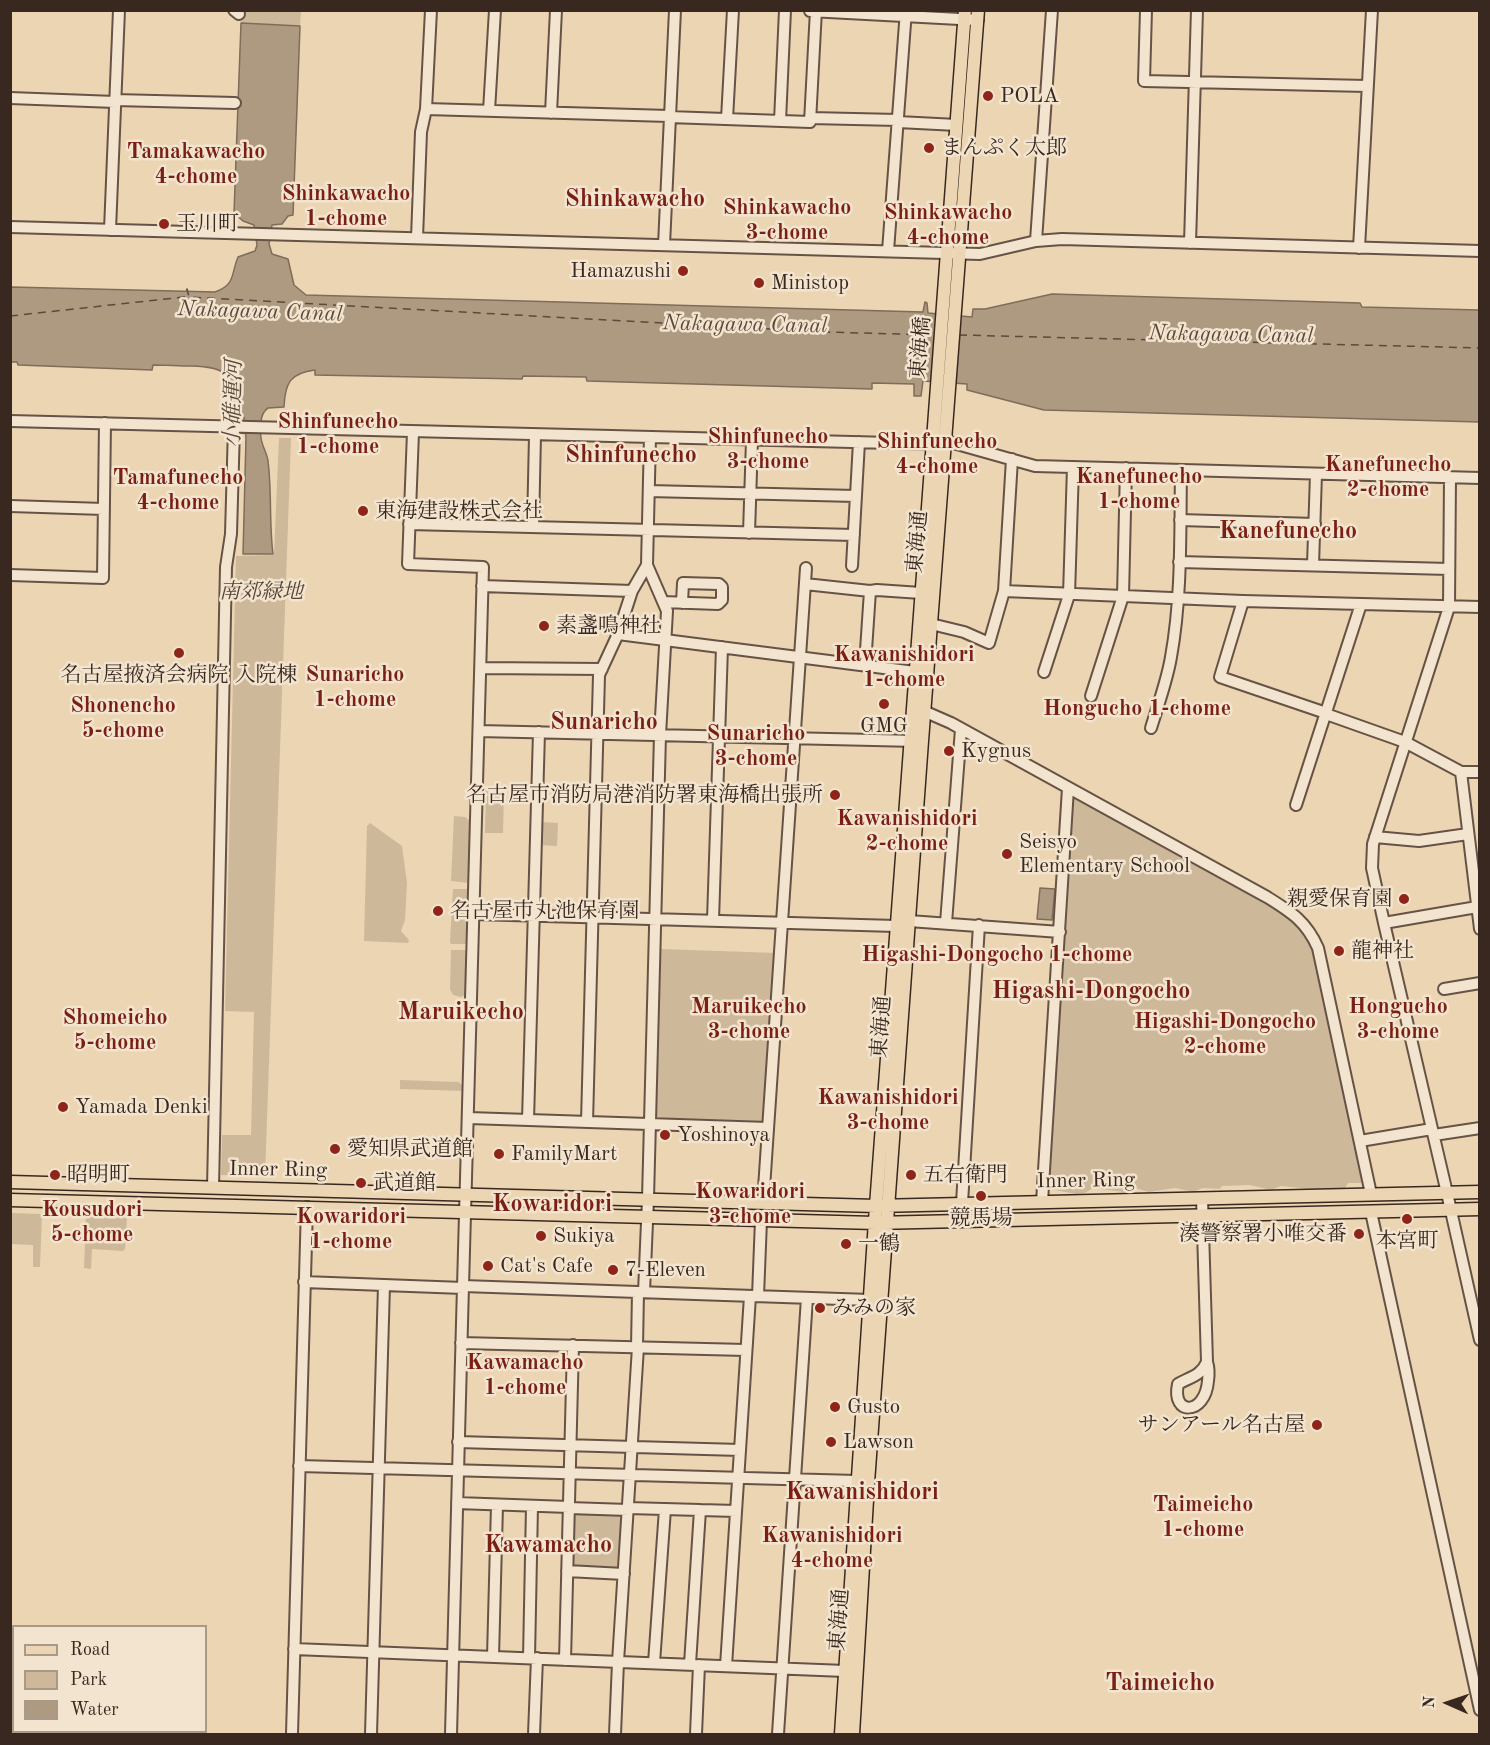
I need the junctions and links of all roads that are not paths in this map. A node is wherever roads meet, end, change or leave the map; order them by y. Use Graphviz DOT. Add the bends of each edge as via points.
graph roads {
  1 [pos="119,10"];
  2 [pos="431,10"];
  3 [pos="495,10"];
  4 [pos="556,10"];
  5 [pos="675,10"];
  6 [pos="733,10"];
  7 [pos="785,10"];
  8 [pos="810,10"];
  9 [pos="1052,10"];
  10 [pos="1146,10"];
  11 [pos="1197,10"];
  12 [pos="1372,10"];
  13 [pos="816,11"];
  14 [pos="906,13"];
  15 [pos="965,15"];
  16 [pos="978,15"];
  17 [pos="1195,83"];
  18 [pos="1367,86"];
  19 [pos="10,98"];
  20 [pos="115,101"];
  21 [pos="235,103"];
  22 [pos="426,109"];
  23 [pos="489,111"];
  24 [pos="551,113"];
  25 [pos="669,117"];
  26 [pos="810,118"];
  27 [pos="727,119"];
  28 [pos="780,121"];
  29 [pos="898,121"];
  30 [pos="957,125"];
  31 [pos="10,227"];
  32 [pos="110,230"];
  33 [pos="417,238"];
  34 [pos="1036,241"];
  35 [pos="1190,243"];
  36 [pos="664,245"];
  37 [pos="1359,248"];
  38 [pos="888,251"];
  39 [pos="1479,251"];
  40 [pos="953,253"];
  41 [pos="943,394"];
  42 [pos="10,421"];
  43 [pos="105,423"];
  44 [pos="237,427"];
  45 [pos="413,432"];
  46 [pos="535,435"];
  47 [pos="650,437"];
  48 [pos="752,440"];
  49 [pos="946,441"];
  50 [pos="859,442"];
  51 [pos="932,444"];
  52 [pos="1012,459"];
  53 [pos="1073,467"];
  54 [pos="1126,468"];
  55 [pos="1181,470"];
  56 [pos="1316,474"];
  57 [pos="1450,477"];
  58 [pos="1479,478"];
  59 [pos="649,491"];
  60 [pos="750,494"];
  61 [pos="856,496"];
  62 [pos="10,506"];
  63 [pos="104,509"];
  64 [pos="1180,520"];
  65 [pos="410,524"];
  66 [pos="1314,524"];
  67 [pos="533,527"];
  68 [pos="648,529"];
  69 [pos="749,533"];
  70 [pos="854,535"];
  71 [pos="1179,562"];
  72 [pos="647,565"];
  73 [pos="1313,565"];
  74 [pos="852,566"];
  75 [pos="806,568"];
  76 [pos="1449,568"];
  77 [pos="10,575"];
  78 [pos="805,584"];
  79 [pos="483,586"];
  80 [pos="633,591"];
  81 [pos="870,591"];
  82 [pos="1004,591"];
  83 [pos="921,593"];
  84 [pos="1069,595"];
  85 [pos="1123,596"];
  86 [pos="1178,599"];
  87 [pos="1243,601"];
  88 [pos="663,602"];
  89 [pos="682,603"];
  90 [pos="1360,604"];
  91 [pos="1449,607"];
  92 [pos="1479,608"];
  93 [pos="931,624"];
  94 [pos="618,634"];
  95 [pos="665,640"];
  96 [pos="722,647"];
  97 [pos="800,657"];
  98 [pos="865,665"];
  99 [pos="481,668"];
  100 [pos="602,669"];
  101 [pos="915,672"];
  102 [pos="1044,672"];
  103 [pos="1091,696"];
  104 [pos="919,709"];
  105 [pos="1326,714"];
  106 [pos="1151,728"];
  107 [pos="961,729"];
  108 [pos="479,731"];
  109 [pos="539,732"];
  110 [pos="596,733"];
  111 [pos="660,735"];
  112 [pos="719,735"];
  113 [pos="795,738"];
  114 [pos="916,741"];
  115 [pos="1405,742"];
  116 [pos="1461,772"];
  117 [pos="1479,772"];
  118 [pos="1068,788"];
  119 [pos="1296,805"];
  120 [pos="1468,834"];
  121 [pos="1375,837"];
  122 [pos="1477,893"];
  123 [pos="1477,908"];
  124 [pos="474,914"];
  125 [pos="533,915"];
  126 [pos="591,917"];
  127 [pos="654,919"];
  128 [pos="713,920"];
  129 [pos="909,921"];
  130 [pos="783,922"];
  131 [pos="946,923"];
  132 [pos="1384,923"];
  133 [pos="1479,924"];
  134 [pos="979,925"];
  135 [pos="896,926"];
  136 [pos="1060,932"];
  137 [pos="1479,983"];
  138 [pos="1444,989"];
  139 [pos="469,1118"];
  140 [pos="528,1120"];
  141 [pos="587,1122"];
  142 [pos="650,1124"];
  143 [pos="768,1128"];
  144 [pos="1479,1128"];
  145 [pos="1433,1132"];
  146 [pos="1360,1141"];
  147 [pos="10,1182"];
  148 [pos="213,1188"];
  149 [pos="1447,1192"];
  150 [pos="1479,1192"];
  151 [pos="1371,1194"];
  152 [pos="467,1195"];
  153 [pos="1202,1198"];
  154 [pos="648,1199"];
  155 [pos="10,1200"];
  156 [pos="1042,1202"];
  157 [pos="763,1203"];
  158 [pos="962,1203"];
  159 [pos="882,1205"];
  160 [pos="306,1207"];
  161 [pos="1479,1209"];
  162 [pos="1451,1210"];
  163 [pos="465,1211"];
  164 [pos="1371,1212"];
  165 [pos="1202,1215"];
  166 [pos="646,1216"];
  167 [pos="761,1220"];
  168 [pos="881,1222"];
  169 [pos="304,1282"];
  170 [pos="384,1285"];
  171 [pos="463,1287"];
  172 [pos="641,1292"];
  173 [pos="1474,1293"];
  174 [pos="754,1296"];
  175 [pos="807,1298"];
  176 [pos="870,1300"];
  177 [pos="1479,1340"];
  178 [pos="461,1342"];
  179 [pos="573,1346"];
  180 [pos="638,1347"];
  181 [pos="746,1350"];
  182 [pos="1207,1362"];
  183 [pos="458,1442"];
  184 [pos="571,1445"];
  185 [pos="632,1447"];
  186 [pos="740,1450"];
  187 [pos="299,1466"];
  188 [pos="379,1468"];
  189 [pos="458,1470"];
  190 [pos="570,1473"];
  191 [pos="630,1475"];
  192 [pos="738,1478"];
  193 [pos="795,1480"];
  194 [pos="857,1481"];
  195 [pos="457,1503"];
  196 [pos="497,1505"];
  197 [pos="532,1506"];
  198 [pos="569,1507"];
  199 [pos="628,1509"];
  200 [pos="665,1509"];
  201 [pos="700,1510"];
  202 [pos="736,1511"];
  203 [pos="567,1571"];
  204 [pos="624,1574"];
  205 [pos="294,1649"];
  206 [pos="373,1652"];
  207 [pos="453,1655"];
  208 [pos="493,1657"];
  209 [pos="533,1658"];
  210 [pos="565,1660"];
  211 [pos="618,1662"];
  212 [pos="654,1663"];
  213 [pos="694,1665"];
  214 [pos="726,1666"];
  215 [pos="782,1668"];
  216 [pos="845,1671"];
  217 [pos="1479,1710"];
  218 [pos="292,1734"];
  219 [pos="371,1734"];
  220 [pos="451,1734"];
  221 [pos="534,1734"];
  222 [pos="615,1734"];
  223 [pos="696,1734"];
  224 [pos="778,1734"];
  225 [pos="841,1734"];
  226 [pos="852,1734"];
  1 -- 20 [label="street"];
  2 -- 22 [label="street"];
  3 -- 23 [label="street"];
  4 -- 24 [label="street"];
  5 -- 25 [label="street"];
  6 -- 27 [label="street"];
  7 -- 28 [label="street"];
  8 -- 13 [label="street"];
  9 -- 34 [label="street"];
  10 -- 17 [label="street" via="1144,81"];
  11 -- 17 [label="street"];
  12 -- 18 [label="street"];
  13 -- 14 [label="street"];
  13 -- 26 [label="street"];
  14 -- 15 [label="street"];
  14 -- 29 [label="street"];
  15 -- 16 [label="street"];
  15 -- 30 [label="main road"];
  16 -- 40 [label="main road"];
  17 -- 18 [label="street"];
  17 -- 35 [label="street"];
  18 -- 37 [label="street"];
  19 -- 20 [label="street"];
  20 -- 21 [label="street"];
  20 -- 32 [label="street"];
  22 -- 23 [label="street"];
  22 -- 33 [label="street"];
  23 -- 24 [label="street"];
  24 -- 25 [label="street"];
  25 -- 27 [label="street"];
  25 -- 36 [label="street"];
  26 -- 28 [label="street" via="810,122"];
  26 -- 29 [label="street"];
  27 -- 28 [label="street"];
  29 -- 30 [label="street"];
  29 -- 38 [label="street"];
  30 -- 40 [label="main road"];
  31 -- 32 [label="street"];
  32 -- 33 [label="street"];
  33 -- 36 [label="street"];
  34 -- 35 [label="street"];
  34 -- 40 [label="street" via="980,254"];
  35 -- 37 [label="street"];
  36 -- 38 [label="street"];
  37 -- 39 [label="street"];
  38 -- 40 [label="street"];
  40 -- 41 [label="main road, 東海橋"];
  41 -- 49 [label="main road, 東海通"];
  41 -- 51 [label="main road"];
  42 -- 43 [label="street"];
  43 -- 44 [label="street"];
  43 -- 63 [label="street"];
  44 -- 45 [label="street"];
  44 -- 148 [label="street" via="226,567"];
  45 -- 46 [label="street"];
  45 -- 65 [label="street"];
  46 -- 47 [label="street"];
  46 -- 67 [label="street"];
  47 -- 48 [label="street"];
  47 -- 59 [label="street"];
  48 -- 50 [label="street"];
  48 -- 60 [label="street"];
  49 -- 51 [label="street"];
  49 -- 52 [label="street"];
  49 -- 93 [label="main road, 東海通"];
  50 -- 51 [label="street"];
  50 -- 61 [label="street"];
  51 -- 83 [label="main road"];
  52 -- 53 [label="street" via="1035,466"];
  52 -- 82 [label="street"];
  53 -- 54 [label="street"];
  53 -- 84 [label="street"];
  54 -- 55 [label="street"];
  54 -- 85 [label="street"];
  55 -- 56 [label="street"];
  55 -- 64 [label="street"];
  56 -- 57 [label="street"];
  56 -- 66 [label="street"];
  57 -- 58 [label="street"];
  57 -- 76 [label="street"];
  59 -- 60 [label="street"];
  59 -- 68 [label="street"];
  60 -- 61 [label="street"];
  60 -- 69 [label="street"];
  61 -- 70 [label="street"];
  62 -- 63 [label="street"];
  63 -- 77 [label="street" via="102,578"];
  64 -- 66 [label="street"];
  64 -- 71 [label="street"];
  65 -- 67 [label="street"];
  65 -- 79 [label="street" via="408,564 483,567"];
  66 -- 73 [label="street"];
  67 -- 68 [label="street"];
  68 -- 69 [label="street"];
  68 -- 72 [label="street"];
  69 -- 70 [label="street"];
  70 -- 74 [label="street"];
  71 -- 73 [label="street"];
  71 -- 86 [label="street"];
  72 -- 80 [label="street"];
  72 -- 88 [label="street"];
  73 -- 76 [label="street"];
  75 -- 78 [label="street"];
  76 -- 91 [label="street"];
  78 -- 81 [label="street"];
  78 -- 97 [label="street"];
  79 -- 80 [label="street"];
  79 -- 99 [label="street"];
  80 -- 94 [label="street"];
  81 -- 83 [label="street"];
  81 -- 98 [label="street"];
  82 -- 84 [label="street"];
  82 -- 93 [label="street" via="989,643"];
  83 -- 101 [label="main road"];
  84 -- 85 [label="street"];
  84 -- 102 [label="street"];
  85 -- 86 [label="street"];
  85 -- 103 [label="street"];
  86 -- 87 [label="street"];
  86 -- 106 [label="street" via="1170,661"];
  87 -- 90 [label="street"];
  87 -- 105 [label="street" via="1220,676"];
  88 -- 89 [label="street"];
  88 -- 95 [label="street" via="667,611"];
  90 -- 91 [label="street"];
  90 -- 105 [label="street"];
  91 -- 92 [label="street"];
  91 -- 115 [label="street"];
  93 -- 104 [label="main road, 東海通"];
  94 -- 95 [label="street"];
  94 -- 100 [label="street"];
  95 -- 96 [label="street"];
  95 -- 111 [label="street"];
  96 -- 97 [label="street"];
  96 -- 112 [label="street"];
  97 -- 98 [label="street"];
  97 -- 113 [label="street"];
  98 -- 101 [label="street"];
  99 -- 100 [label="street"];
  99 -- 108 [label="street"];
  100 -- 110 [label="street"];
  101 -- 104 [label="main road"];
  104 -- 107 [label="street"];
  104 -- 114 [label="main road, 東海通"];
  105 -- 115 [label="street"];
  105 -- 119 [label="street"];
  107 -- 118 [label="street"];
  107 -- 131 [label="street"];
  108 -- 109 [label="street"];
  108 -- 124 [label="street"];
  109 -- 110 [label="street"];
  109 -- 125 [label="street"];
  110 -- 111 [label="street"];
  110 -- 126 [label="street"];
  111 -- 112 [label="street"];
  111 -- 127 [label="street"];
  112 -- 113 [label="street"];
  112 -- 128 [label="street"];
  113 -- 114 [label="street"];
  113 -- 130 [label="street"];
  114 -- 129 [label="main road, 東海通"];
  114 -- 135 [label="main road"];
  115 -- 116 [label="street"];
  115 -- 121 [label="street"];
  116 -- 117 [label="street"];
  116 -- 120 [label="street"];
  118 -- 136 [label="street"];
  118 -- 146 [label="street" via="1267,897 1303,922 1318,948"];
  120 -- 121 [label="street" via="1419,841"];
  120 -- 122 [label="street"];
  121 -- 132 [label="street" via="1372,868"];
  122 -- 123 [label="street"];
  123 -- 132 [label="street"];
  123 -- 133 [label="street"];
  124 -- 125 [label="street"];
  124 -- 139 [label="street"];
  125 -- 126 [label="street"];
  125 -- 140 [label="street"];
  126 -- 127 [label="street"];
  126 -- 141 [label="street"];
  127 -- 128 [label="street"];
  127 -- 142 [label="street"];
  128 -- 130 [label="street"];
  129 -- 131 [label="street"];
  129 -- 159 [label="main road, 東海通"];
  130 -- 135 [label="street"];
  130 -- 143 [label="street"];
  131 -- 134 [label="street"];
  132 -- 145 [label="street"];
  134 -- 136 [label="street"];
  134 -- 158 [label="street"];
  135 -- 159 [label="main road"];
  136 -- 156 [label="street"];
  137 -- 138 [label="street"];
  139 -- 140 [label="street"];
  139 -- 152 [label="street"];
  140 -- 141 [label="street"];
  141 -- 142 [label="street"];
  142 -- 143 [label="street"];
  142 -- 154 [label="street"];
  143 -- 157 [label="street"];
  144 -- 145 [label="street"];
  145 -- 146 [label="street"];
  145 -- 149 [label="street"];
  146 -- 151 [label="street"];
  147 -- 148 [label="main road, Inner Ring"];
  148 -- 152 [label="main road, Inner Ring"];
  149 -- 150 [label="main road, Inner Ring"];
  149 -- 151 [label="main road, Inner Ring"];
  149 -- 162 [label="street"];
  151 -- 153 [label="main road, Inner Ring"];
  152 -- 154 [label="main road, Inner Ring"];
  152 -- 163 [label="street"];
  153 -- 156 [label="main road, Inner Ring"];
  153 -- 165 [label="street"];
  154 -- 157 [label="main road, Inner Ring"];
  154 -- 166 [label="street"];
  155 -- 160 [label="main road, Inner Ring"];
  156 -- 158 [label="main road, Inner Ring"];
  157 -- 159 [label="main road, Inner Ring"];
  158 -- 159 [label="main road, Inner Ring"];
  159 -- 168 [label="main road, 東海通"];
  160 -- 163 [label="main road, Inner Ring"];
  160 -- 169 [label="street"];
  161 -- 162 [label="main road, Inner Ring"];
  162 -- 164 [label="main road, Inner Ring"];
  162 -- 173 [label="street"];
  163 -- 166 [label="main road, Inner Ring"];
  163 -- 171 [label="street"];
  164 -- 165 [label="main road, Inner Ring"];
  164 -- 217 [label="street"];
  165 -- 168 [label="main road, Inner Ring"];
  165 -- 182 [label="street"];
  166 -- 167 [label="main road, Inner Ring"];
  166 -- 172 [label="street"];
  167 -- 168 [label="main road, Inner Ring"];
  167 -- 174 [label="street"];
  168 -- 176 [label="main road, 東海通"];
  168 -- 226 [label="main road, 東海通"];
  169 -- 170 [label="street"];
  169 -- 187 [label="street"];
  170 -- 171 [label="street"];
  170 -- 188 [label="street"];
  171 -- 172 [label="street"];
  171 -- 178 [label="street"];
  172 -- 174 [label="street"];
  172 -- 180 [label="street"];
  173 -- 177 [label="street"];
  174 -- 175 [label="street"];
  174 -- 181 [label="street"];
  175 -- 176 [label="street"];
  175 -- 193 [label="street"];
  176 -- 194 [label="main road, 東海通"];
  178 -- 179 [label="street"];
  178 -- 183 [label="street"];
  179 -- 180 [label="street"];
  179 -- 184 [label="street"];
  180 -- 181 [label="street"];
  180 -- 185 [label="street"];
  181 -- 186 [label="street"];
  183 -- 184 [label="street"];
  183 -- 189 [label="street"];
  184 -- 185 [label="street"];
  184 -- 190 [label="street"];
  185 -- 186 [label="street"];
  185 -- 191 [label="street"];
  186 -- 192 [label="street"];
  187 -- 188 [label="street"];
  187 -- 205 [label="street"];
  188 -- 189 [label="street"];
  188 -- 206 [label="street"];
  189 -- 190 [label="street"];
  189 -- 195 [label="street"];
  190 -- 191 [label="street"];
  190 -- 198 [label="street"];
  191 -- 192 [label="street"];
  191 -- 199 [label="street"];
  192 -- 193 [label="street"];
  192 -- 202 [label="street"];
  193 -- 194 [label="street"];
  193 -- 215 [label="street"];
  194 -- 216 [label="main road, 東海通"];
  195 -- 196 [label="street"];
  195 -- 207 [label="street"];
  196 -- 197 [label="street"];
  196 -- 208 [label="street"];
  197 -- 198 [label="street"];
  197 -- 209 [label="street"];
  198 -- 199 [label="street"];
  198 -- 203 [label="street"];
  199 -- 200 [label="street"];
  199 -- 204 [label="street"];
  200 -- 201 [label="street"];
  200 -- 212 [label="street"];
  201 -- 202 [label="street"];
  201 -- 213 [label="street"];
  202 -- 214 [label="street"];
  203 -- 204 [label="street"];
  203 -- 210 [label="street"];
  204 -- 211 [label="street"];
  205 -- 206 [label="street"];
  205 -- 218 [label="street"];
  206 -- 207 [label="street"];
  206 -- 219 [label="street"];
  207 -- 208 [label="street"];
  207 -- 220 [label="street"];
  208 -- 209 [label="street"];
  209 -- 210 [label="street"];
  209 -- 221 [label="street"];
  210 -- 211 [label="street"];
  211 -- 212 [label="street"];
  211 -- 222 [label="street"];
  212 -- 213 [label="street"];
  213 -- 214 [label="street"];
  213 -- 223 [label="street"];
  214 -- 215 [label="street"];
  215 -- 216 [label="street"];
  215 -- 224 [label="street"];
  216 -- 225 [label="main road, 東海通"];
}
